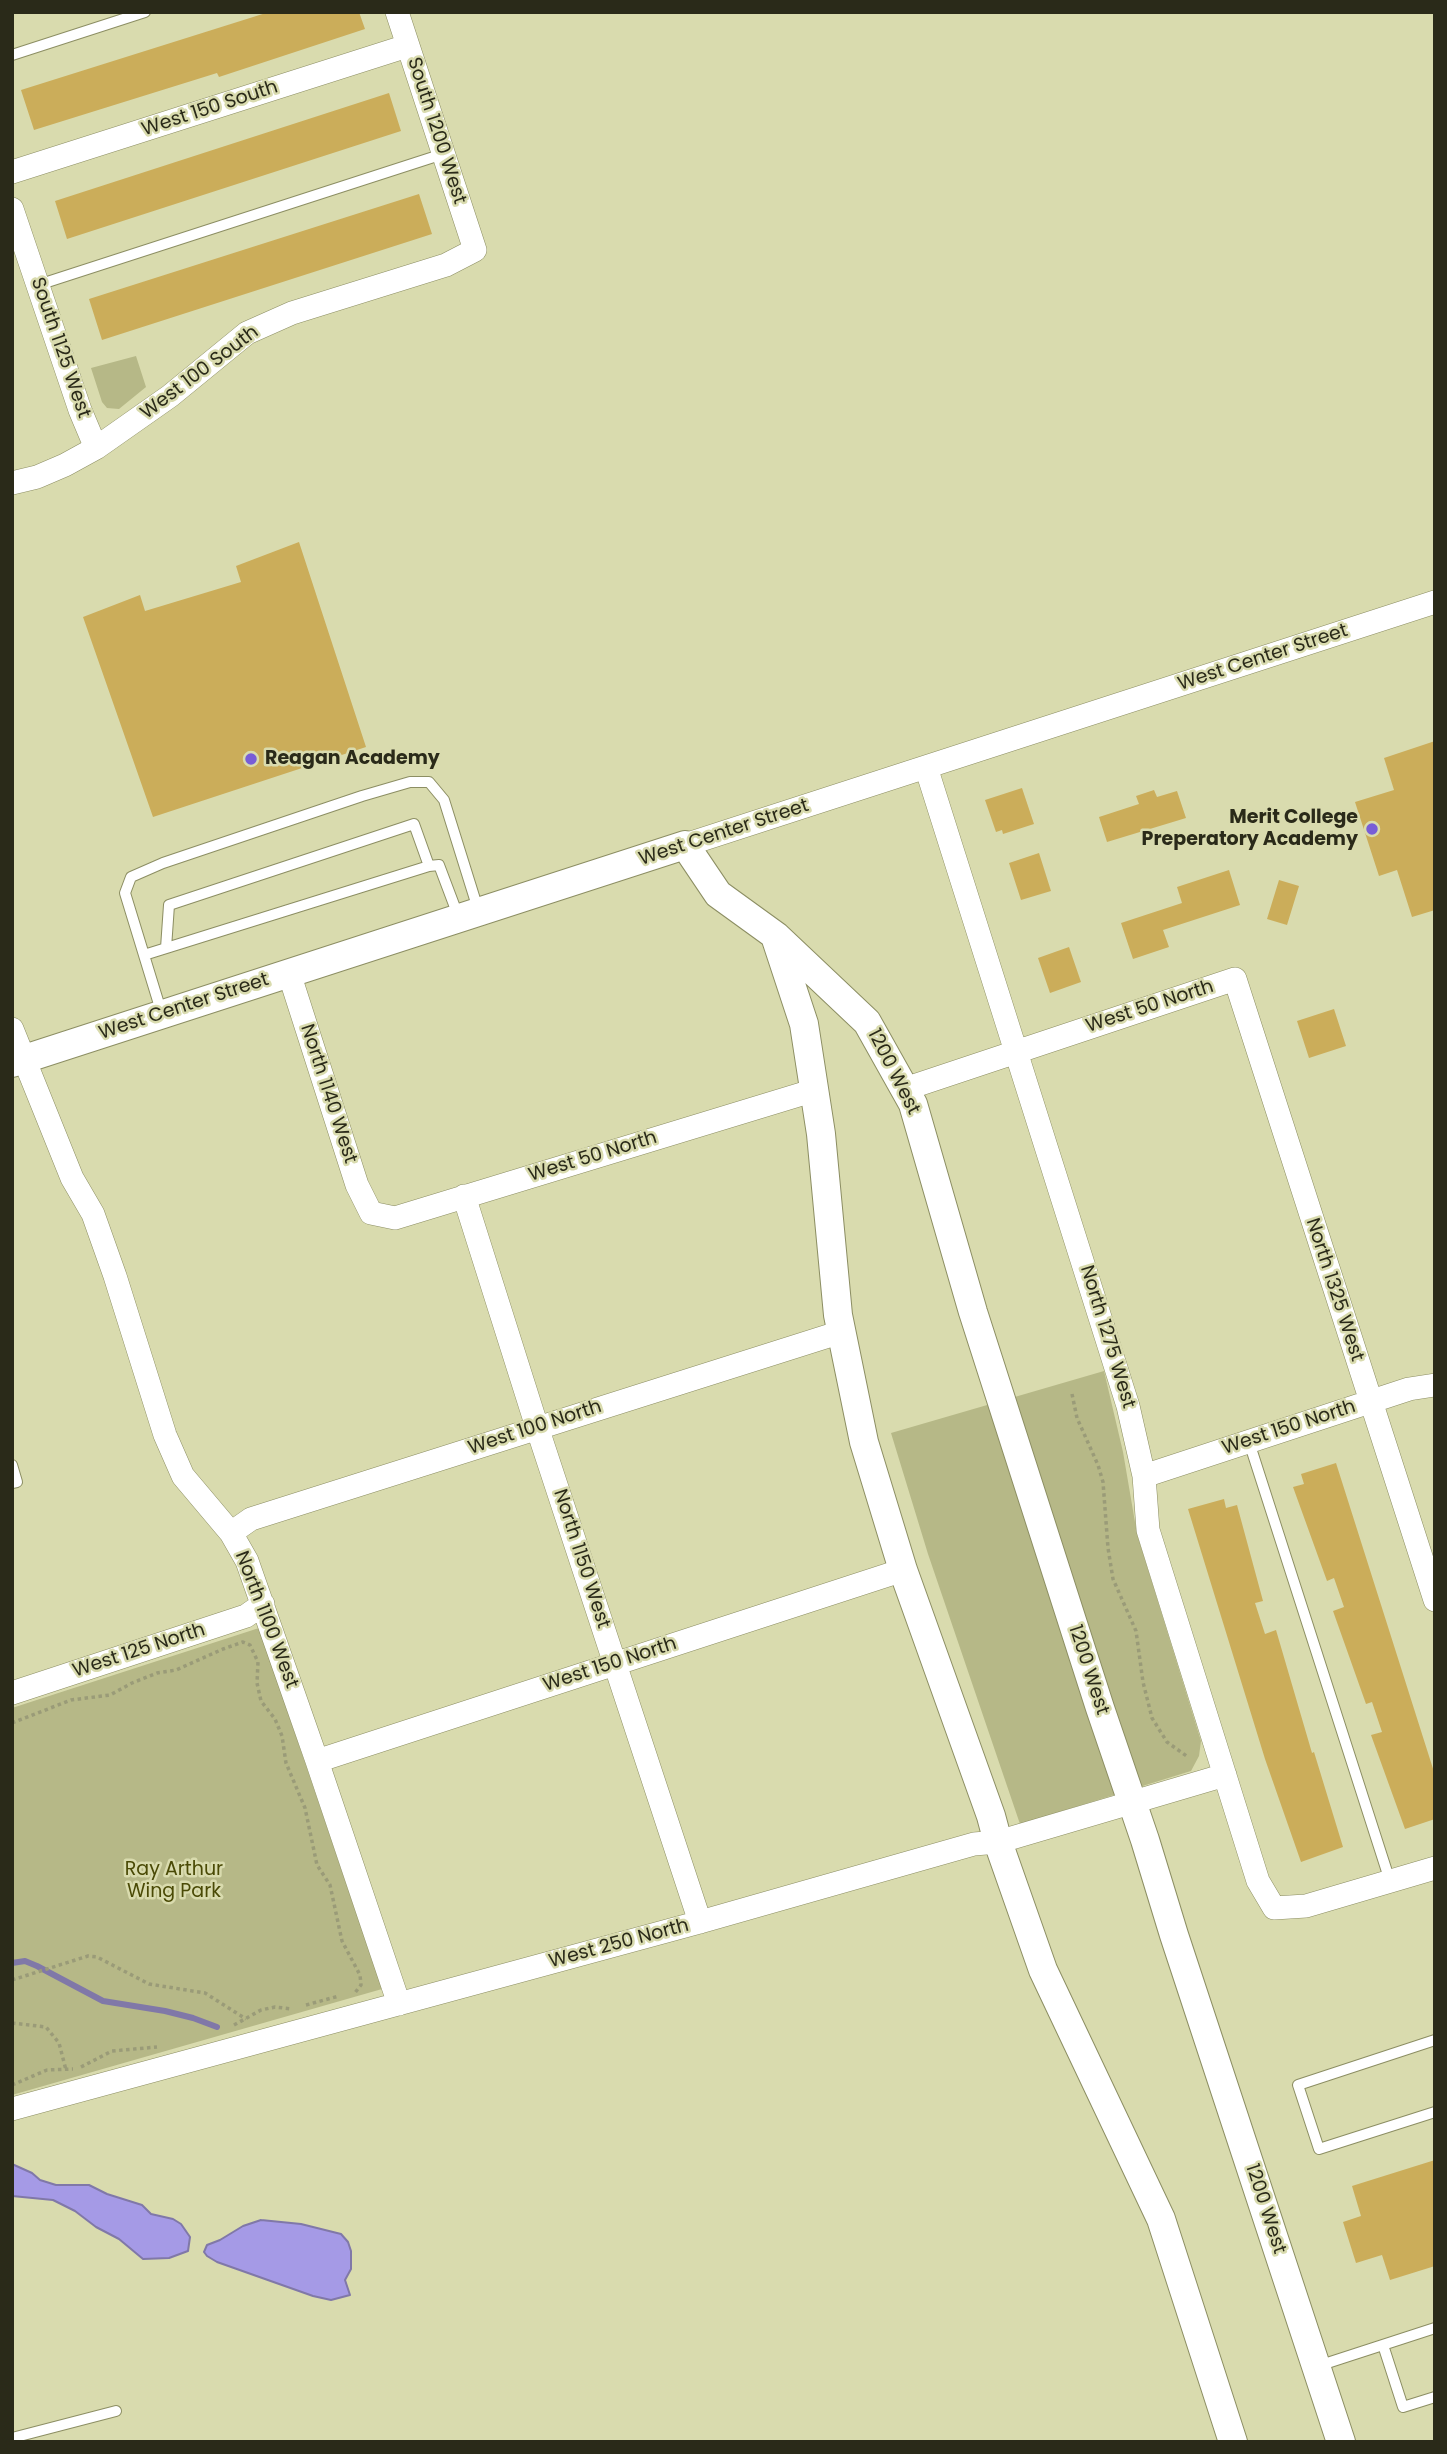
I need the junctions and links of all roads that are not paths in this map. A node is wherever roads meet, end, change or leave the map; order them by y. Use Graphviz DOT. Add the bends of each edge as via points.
graph roads {
  1 [pos="145,12"];
  2 [pos="397,12"];
  3 [pos="407,46"];
  4 [pos="12,55"];
  5 [pos="443,154"];
  6 [pos="12,172"];
  7 [pos="12,209"];
  8 [pos="475,250"];
  9 [pos="38,285"];
  10 [pos="96,447"];
  11 [pos="12,483"];
  12 [pos="1435,602"];
  13 [pos="926,767"];
  14 [pos="685,845"];
  15 [pos="429,866"];
  16 [pos="469,915"];
  17 [pos="776,936"];
  18 [pos="166,948"];
  19 [pos="144,955"];
  20 [pos="289,973"];
  21 [pos="1236,979"];
  22 [pos="162,1014"];
  23 [pos="12,1029"];
  24 [pos="1017,1050"];
  25 [pos="18,1061"];
  26 [pos="905,1089"];
  27 [pos="815,1090"];
  28 [pos="464,1196"];
  29 [pos="371,1213"];
  30 [pos="841,1332"];
  31 [pos="1435,1385"];
  32 [pos="1370,1401"];
  33 [pos="537,1427"];
  34 [pos="1250,1442"];
  35 [pos="12,1465"];
  36 [pos="1144,1476"];
  37 [pos="12,1483"];
  38 [pos="231,1532"];
  39 [pos="903,1570"];
  40 [pos="1435,1600"];
  41 [pos="263,1604"];
  42 [pos="616,1663"];
  43 [pos="12,1693"];
  44 [pos="317,1760"];
  45 [pos="1225,1774"];
  46 [pos="1132,1802"];
  47 [pos="998,1842"];
  48 [pos="1435,1868"];
  49 [pos="1390,1881"];
  50 [pos="701,1922"];
  51 [pos="399,2004"];
  52 [pos="1435,2040"];
  53 [pos="12,2109"];
  54 [pos="1435,2112"];
  55 [pos="1435,2328"];
  56 [pos="1383,2345"];
  57 [pos="1317,2367"];
  58 [pos="1435,2397"];
  59 [pos="116,2411"];
  60 [pos="12,2438"];
  61 [pos="1233,2442"];
  62 [pos="1341,2442"];
  1 -- 4 [label="lane"];
  2 -- 3 [label="street, South 1200 West"];
  3 -- 5 [label="street, South 1200 West"];
  3 -- 6 [label="street, West 150 South"];
  5 -- 8 [label="street, South 1200 West"];
  5 -- 9 [label="lane"];
  7 -- 9 [label="street, South 1125 West"];
  8 -- 10 [label="street, West 100 South" via="446,265 292,313 247,333 170,396"];
  9 -- 10 [label="street, South 1125 West"];
  10 -- 11 [label="street, West 100 South" via="37,477"];
  12 -- 13 [label="street, West Center Street"];
  13 -- 14 [label="street, West Center Street"];
  13 -- 24 [label="street, North 1275 West"];
  14 -- 16 [label="street, West Center Street"];
  14 -- 17 [label="street, 1200 West" via="718,894"];
  15 -- 16 [label="lane" via="439,865"];
  15 -- 18 [label="lane"];
  15 -- 18 [label="lane" via="414,824 169,905"];
  16 -- 19 [label="lane" via="444,800 429,782 410,782 131,877 125,893"];
  16 -- 20 [label="street, West Center Street"];
  17 -- 26 [label="street, 1200 West" via="867,1022"];
  17 -- 27 [label="street" via="804,1024"];
  18 -- 19 [label="lane"];
  19 -- 22 [label="lane"];
  20 -- 22 [label="street, West Center Street"];
  20 -- 29 [label="street, North 1140 West" via="357,1185"];
  21 -- 24 [label="street, West 50 North"];
  21 -- 32 [label="street, North 1325 West"];
  22 -- 25 [label="street, West Center Street"];
  23 -- 25 [label="street, North 1100 West"];
  24 -- 26 [label="street, West 50 North"];
  24 -- 36 [label="street, North 1275 West" via="1128,1406"];
  25 -- 38 [label="street, North 1100 West" via="93,1214 165,1435 183,1476"];
  26 -- 46 [label="street, 1200 West"];
  27 -- 28 [label="street, West 50 North"];
  27 -- 30 [label="street"];
  28 -- 29 [label="street, West 50 North" via="395,1218"];
  28 -- 33 [label="street, North 1150 West"];
  30 -- 33 [label="street, West 100 North"];
  30 -- 39 [label="street" via="864,1442"];
  31 -- 32 [label="street, West 150 North"];
  32 -- 34 [label="street, West 150 North"];
  32 -- 40 [label="street, North 1325 West"];
  33 -- 38 [label="street, West 100 North" via="251,1519"];
  33 -- 42 [label="street, North 1150 West"];
  34 -- 36 [label="street, West 150 North"];
  34 -- 49 [label="lane"];
  35 -- 37 [label="lane" via="17,1482"];
  36 -- 45 [label="street, North 1275 West" via="1147,1530"];
  38 -- 41 [label="street, North 1100 West"];
  39 -- 42 [label="street, West 150 North"];
  39 -- 47 [label="street"];
  41 -- 43 [label="street, West 125 North" via="246,1616"];
  41 -- 44 [label="street, North 1100 West"];
  42 -- 44 [label="street, West 150 North"];
  42 -- 50 [label="street, North 1150 West"];
  44 -- 51 [label="street, North 1100 West"];
  45 -- 46 [label="street, West 250 North"];
  45 -- 49 [label="street, North 1275 West" via="1258,1881 1274,1908 1306,1906"];
  46 -- 47 [label="street, West 250 North"];
  46 -- 57 [label="street, 1200 West"];
  47 -- 50 [label="street, West 250 North" via="974,1844"];
  47 -- 61 [label="street" via="1043,1970 1161,2219"];
  48 -- 49 [label="street"];
  50 -- 51 [label="street, West 250 North"];
  51 -- 53 [label="street, West 250 North"];
  52 -- 54 [label="lane" via="1298,2085 1319,2149"];
  55 -- 56 [label="lane"];
  56 -- 57 [label="lane"];
  56 -- 58 [label="lane" via="1403,2407"];
  57 -- 62 [label="street, 1200 West"];
  59 -- 60 [label="lane"];
}
